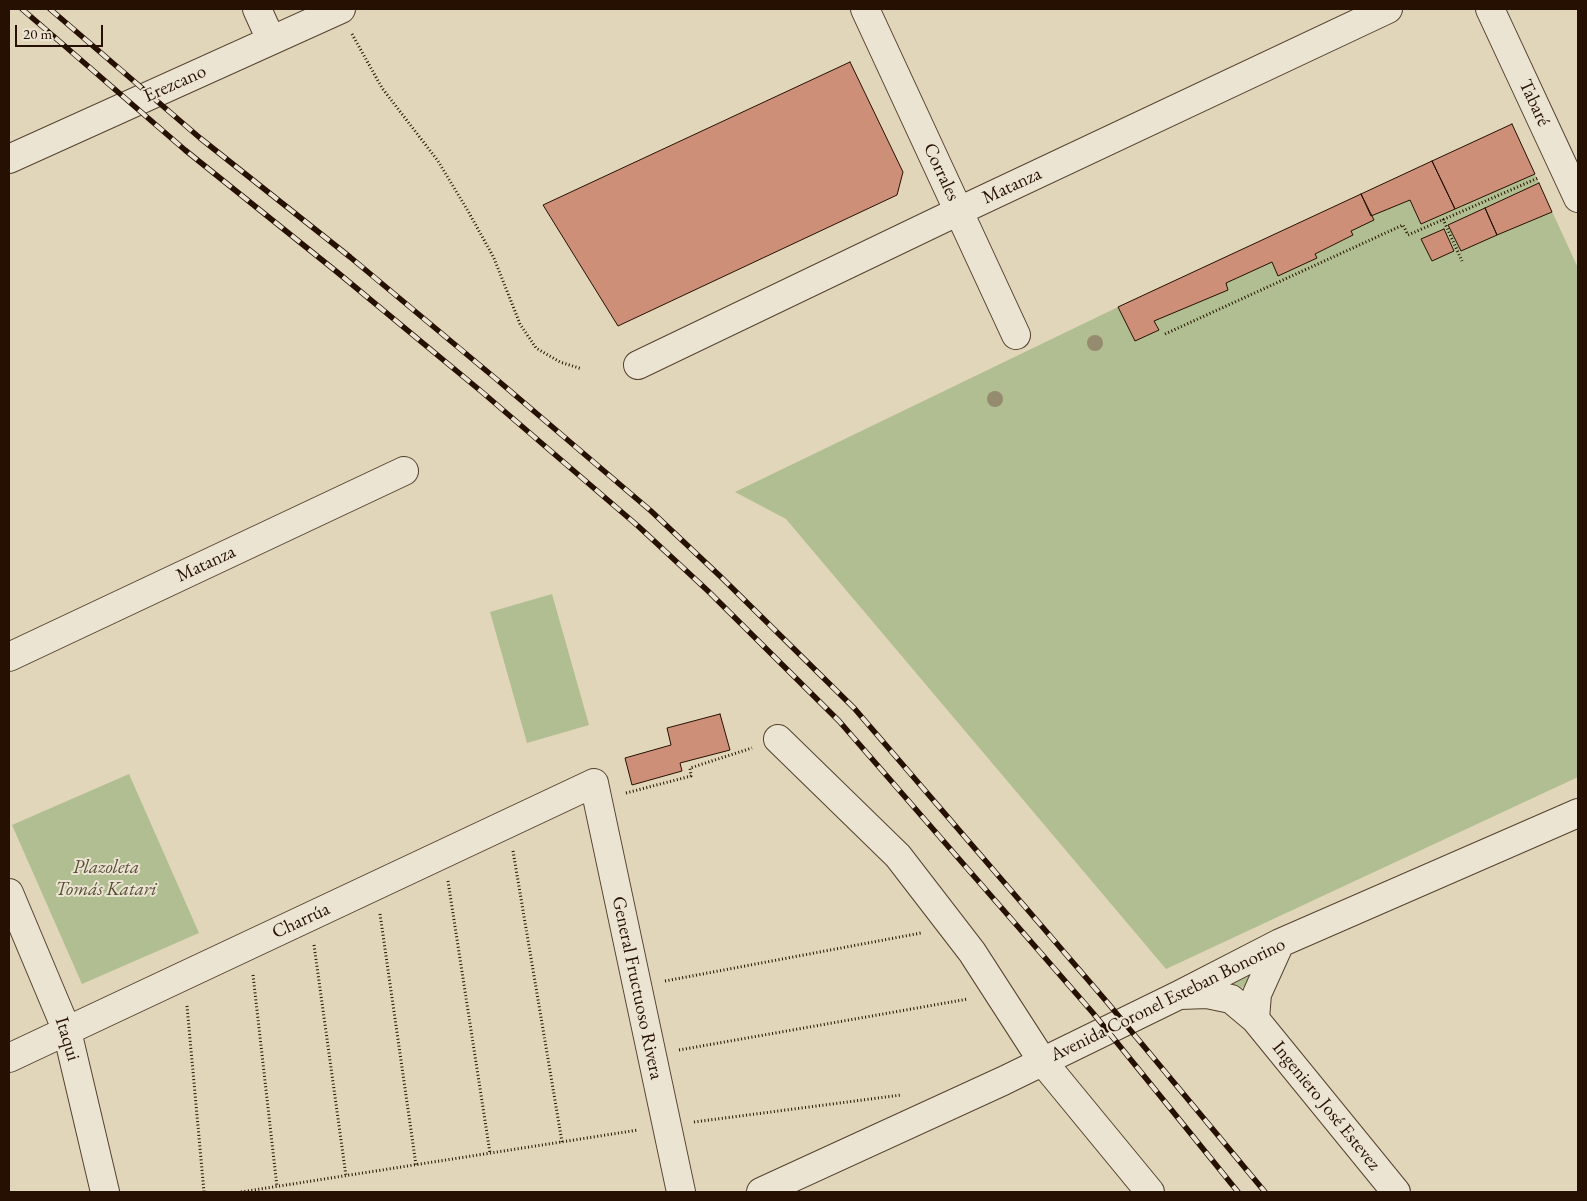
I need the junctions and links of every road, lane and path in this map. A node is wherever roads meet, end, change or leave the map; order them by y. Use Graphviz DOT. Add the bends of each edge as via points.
graph roads {
  1 [pos="257,9"];
  2 [pos="341,9"];
  3 [pos="865,9"];
  4 [pos="1388,9"];
  5 [pos="1490,9"];
  6 [pos="271,40"];
  7 [pos="9,159"];
  8 [pos="1564,166"];
  9 [pos="1578,198"];
  10 [pos="959,211"];
  11 [pos="1443,220"];
  12 [pos="1462,261"];
  13 [pos="1166,334"];
  14 [pos="1016,335"];
  15 [pos="638,365"];
  16 [pos="582,369"];
  17 [pos="404,471"];
  18 [pos="9,657"];
  19 [pos="778,739"];
  20 [pos="596,792"];
  21 [pos="1578,813"];
  22 [pos="508,824"];
  23 [pos="444,854"];
  24 [pos="376,886"];
  25 [pos="9,893"];
  26 [pos="310,917"];
  27 [pos="952,927"];
  28 [pos="1280,943"];
  29 [pos="250,945"];
  30 [pos="184,976"];
  31 [pos="637,986"];
  32 [pos="999,993"];
  33 [pos="1178,995"];
  34 [pos="1256,1019"];
  35 [pos="67,1031"];
  36 [pos="652,1055"];
  37 [pos="9,1058"];
  38 [pos="1043,1062"];
  39 [pos="904,1094"];
  40 [pos="666,1125"];
  41 [pos="562,1142"];
  42 [pos="490,1153"];
  43 [pos="416,1165"];
  44 [pos="346,1176"];
  45 [pos="277,1187"];
  46 [pos="105,1192"];
  47 [pos="204,1192"];
  48 [pos="241,1192"];
  49 [pos="680,1192"];
  50 [pos="761,1192"];
  51 [pos="1150,1192"];
  52 [pos="1396,1192"];
  1 -- 6 [label="street"];
  2 -- 6 [label="street, Erezcano"];
  2 -- 16 [label="path" via="382,88 438,161 468,211 494,258 520,324 536,348 560,362"];
  3 -- 10 [label="street, Corrales"];
  4 -- 10 [label="street, Matanza"];
  5 -- 8 [label="street, Tabaré"];
  6 -- 7 [label="street, Erezcano"];
  8 -- 9 [label="street, Tabaré"];
  8 -- 11 [label="path"];
  10 -- 14 [label="street, Corrales"];
  10 -- 15 [label="street, Matanza"];
  11 -- 12 [label="path"];
  11 -- 13 [label="path" via="1408,235 1403,225"];
  17 -- 18 [label="street, Matanza"];
  19 -- 20 [label="path" via="690,768 691,776"];
  19 -- 27 [label="street" via="898,856"];
  20 -- 22 [label="street, Charrúa"];
  20 -- 31 [label="street, General Fructuoso Rivera"];
  21 -- 28 [label="street, Avenida Coronel Esteban Bonorino"];
  22 -- 23 [label="street, Charrúa"];
  22 -- 41 [label="path"];
  23 -- 24 [label="street, Charrúa"];
  23 -- 42 [label="path"];
  24 -- 26 [label="street, Charrúa"];
  24 -- 43 [label="path"];
  25 -- 35 [label="street, Itaqui"];
  26 -- 29 [label="street, Charrúa"];
  26 -- 44 [label="path"];
  27 -- 31 [label="path"];
  27 -- 32 [label="street"];
  28 -- 33 [label="street, Avenida Coronel Esteban Bonorino"];
  28 -- 34 [label="street" via="1257,994"];
  29 -- 30 [label="street, Charrúa"];
  29 -- 45 [label="path"];
  30 -- 35 [label="street, Charrúa"];
  30 -- 47 [label="path"];
  31 -- 36 [label="street, General Fructuoso Rivera"];
  32 -- 36 [label="path"];
  32 -- 38 [label="street"];
  33 -- 34 [label="street, Ingeniero José Estevez" via="1207,994 1231,999"];
  33 -- 38 [label="street, Avenida Coronel Esteban Bonorino"];
  34 -- 52 [label="street, Ingeniero José Estevez"];
  35 -- 37 [label="street, Charrúa"];
  35 -- 46 [label="street, Itaqui"];
  36 -- 40 [label="street, General Fructuoso Rivera"];
  38 -- 50 [label="street, Avenida Coronel Esteban Bonorino"];
  38 -- 51 [label="street"];
  39 -- 40 [label="path"];
  40 -- 41 [label="path"];
  40 -- 49 [label="street, General Fructuoso Rivera"];
  41 -- 42 [label="path"];
  42 -- 43 [label="path"];
  43 -- 44 [label="path"];
  44 -- 45 [label="path"];
  45 -- 48 [label="path"];
}
